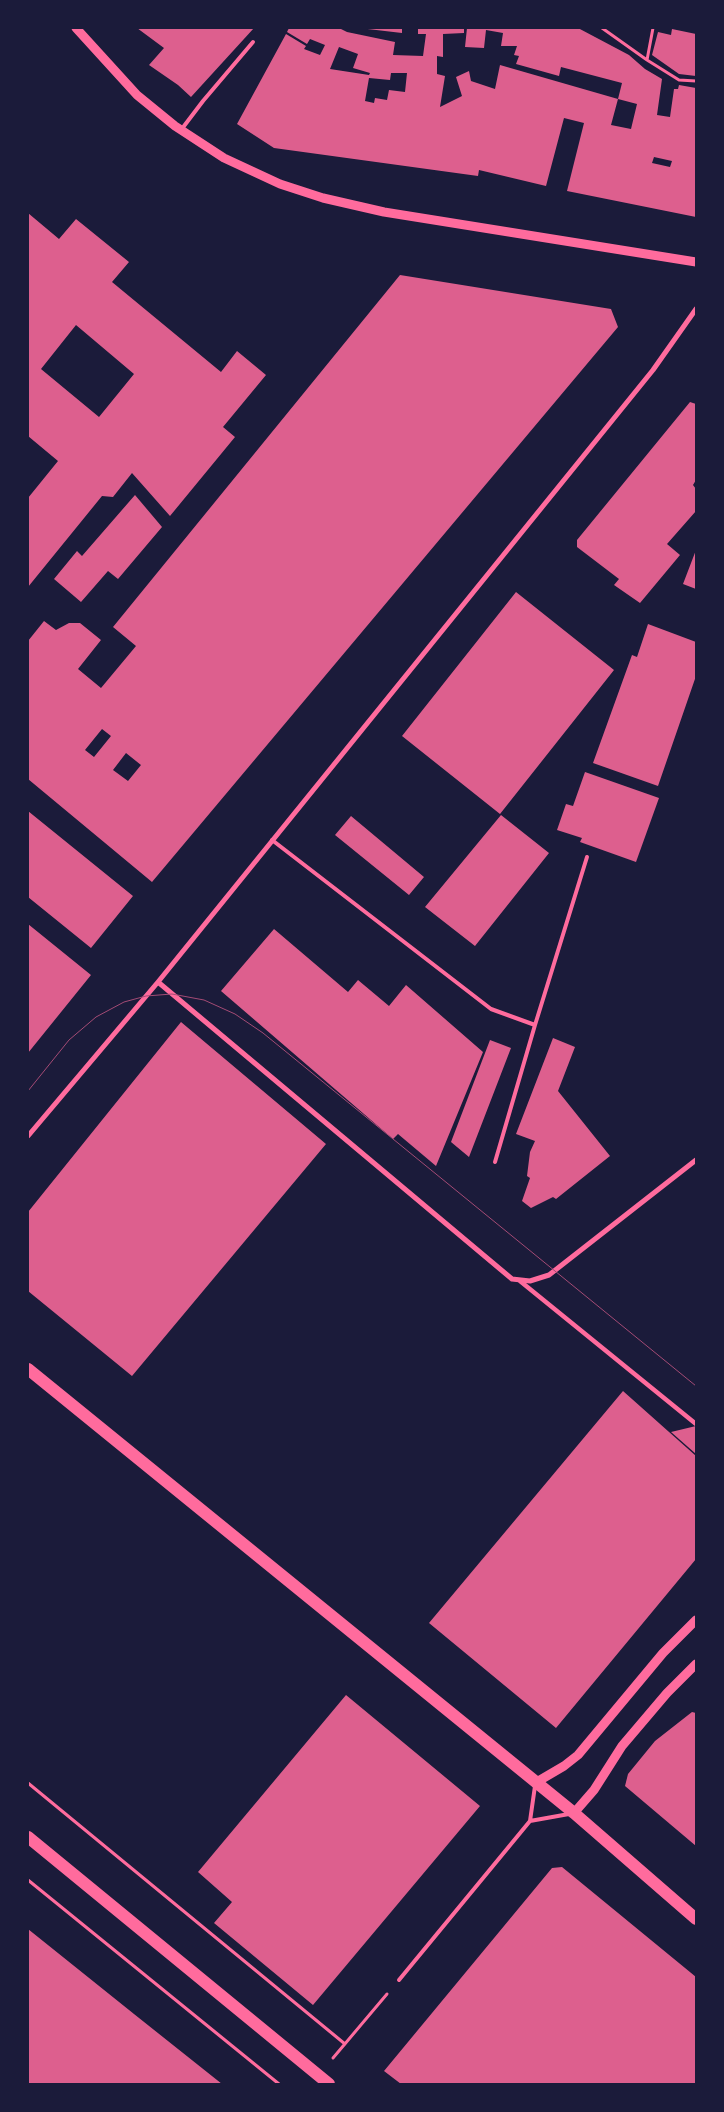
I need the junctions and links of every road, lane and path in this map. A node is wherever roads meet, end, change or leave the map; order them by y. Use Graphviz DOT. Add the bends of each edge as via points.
graph roads {
  1 [pos="76,28"];
  2 [pos="602,28"];
  3 [pos="653,28"];
  4 [pos="253,42"];
  5 [pos="647,60"];
  6 [pos="696,81"];
  7 [pos="181,130"];
  8 [pos="696,262"];
  9 [pos="696,309"];
  10 [pos="272,840"];
  11 [pos="587,857"];
  12 [pos="158,982"];
  13 [pos="535,1025"];
  14 [pos="28,1136"];
  15 [pos="696,1160"];
  16 [pos="495,1162"];
  17 [pos="520,1281"];
  18 [pos="28,1369"];
  19 [pos="696,1424"];
  20 [pos="696,1620"];
  21 [pos="696,1664"];
  22 [pos="28,1783"];
  23 [pos="535,1783"];
  24 [pos="574,1813"];
  25 [pos="530,1821"];
  26 [pos="28,1837"];
  27 [pos="28,1880"];
  28 [pos="696,1919"];
  29 [pos="399,1980"];
  30 [pos="345,2044"];
  31 [pos="318,2076"];
  32 [pos="279,2084"];
  33 [pos="329,2084"];
  1 -- 7 [label="street" via="137,94"];
  2 -- 5 [label="path"];
  3 -- 5 [label="path"];
  4 -- 7 [label="lane"];
  5 -- 6 [label="path" via="679,80"];
  7 -- 8 [label="street" via="224,158 280,184 323,198 384,212"];
  9 -- 10 [label="street" via="653,370"];
  10 -- 12 [label="street"];
  10 -- 13 [label="lane" via="491,1009"];
  11 -- 13 [label="lane"];
  12 -- 14 [label="street"];
  12 -- 17 [label="street" via="505,1274"];
  13 -- 16 [label="lane"];
  15 -- 17 [label="street" via="556,1270 537,1280"];
  17 -- 19 [label="street"];
  18 -- 23 [label="main road"];
  20 -- 23 [label="street" via="663,1653 578,1754"];
  21 -- 24 [label="street" via="622,1746 594,1790"];
  22 -- 30 [label="path"];
  23 -- 24 [label="main road"];
  23 -- 25 [label="lane"];
  24 -- 25 [label="lane"];
  24 -- 28 [label="main road"];
  25 -- 29 [label="lane"];
  26 -- 31 [label="main road"];
  27 -- 32 [label="path"];
  29 -- 30 [label="path"];
  30 -- 31 [label="path"];
  31 -- 33 [label="main road"];
}
